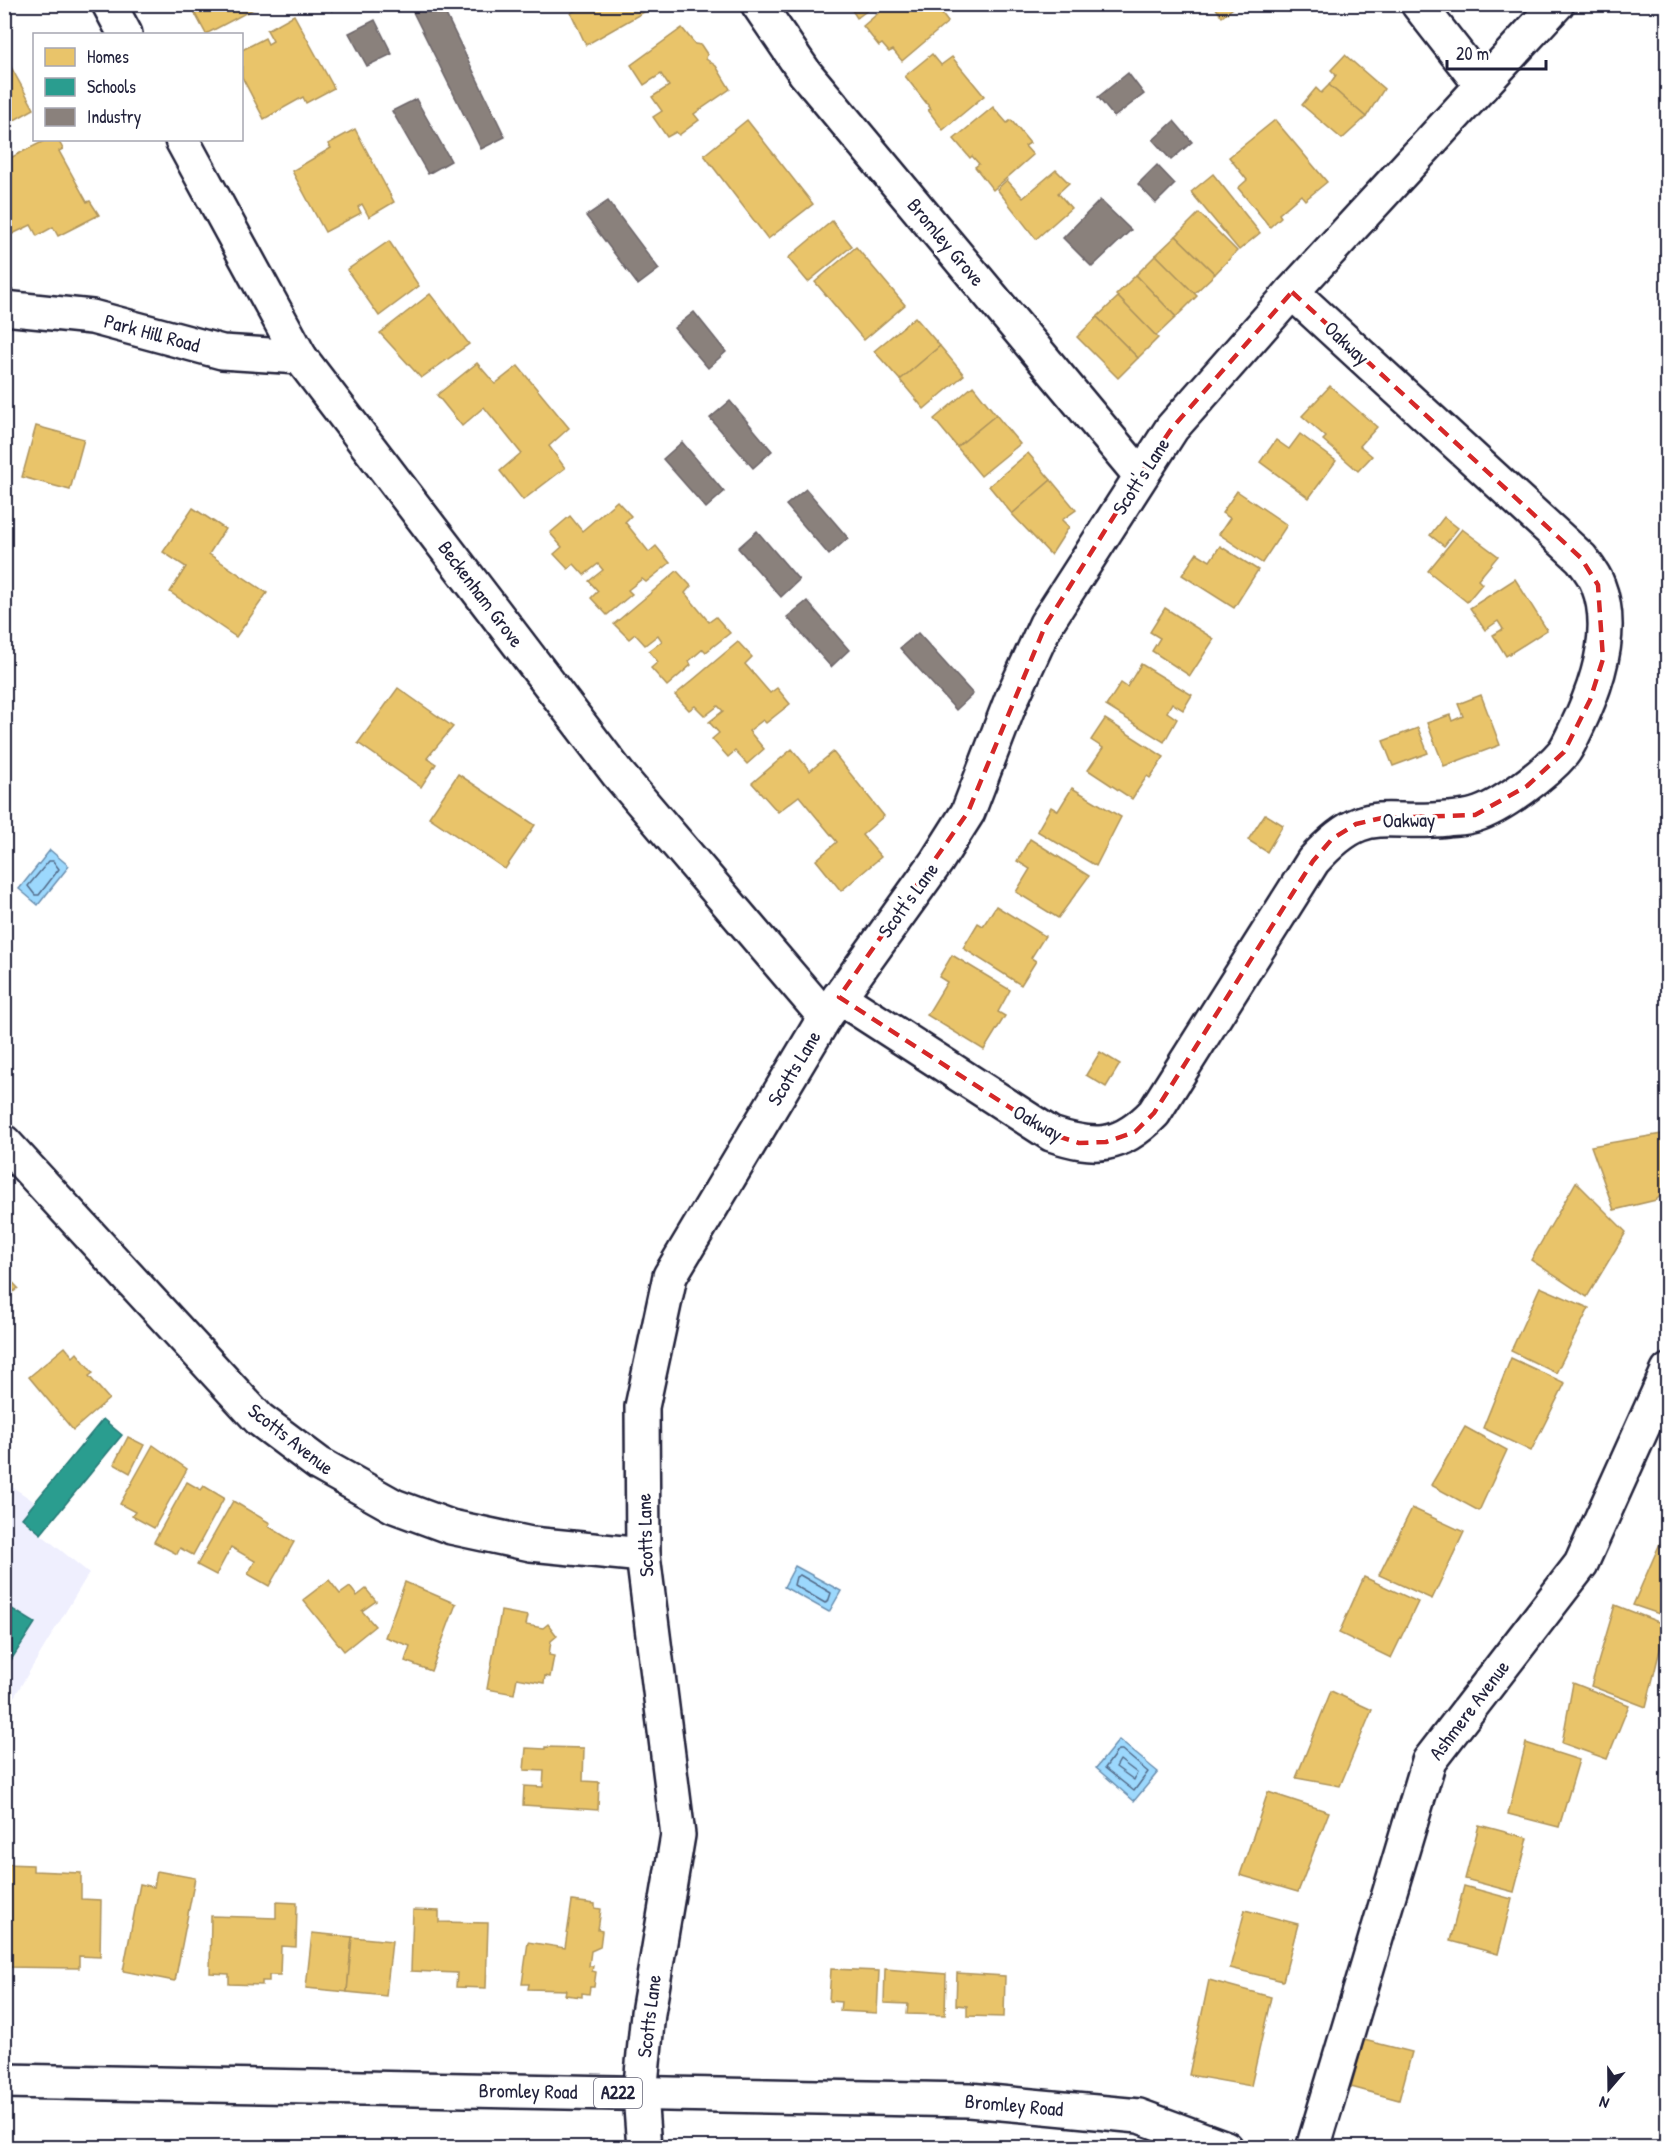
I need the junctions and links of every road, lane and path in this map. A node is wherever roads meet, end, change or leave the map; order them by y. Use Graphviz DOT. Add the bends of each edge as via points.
graph roads {
  1 [pos="109,4"];
  2 [pos="758,4"];
  3 [pos="1418,4"];
  4 [pos="1557,4"];
  5 [pos="124,33"];
  6 [pos="1482,86"];
  7 [pos="183,141"];
  8 [pos="1292,292"];
  9 [pos="4,308"];
  10 [pos="300,357"];
  11 [pos="1140,475"];
  12 [pos="832,1007"];
  13 [pos="4,1142"];
  14 [pos="1668,1371"];
  15 [pos="643,1555"];
  16 [pos="4,2081"];
  17 [pos="640,2094"];
  18 [pos="644,2148"];
  19 [pos="1226,2148"];
  20 [pos="1314,2148"];
  1 -- 5 [label="street"];
  2 -- 11 [label="street, Bromley Grove" via="805,73"];
  3 -- 6 [label="street"];
  4 -- 6 [label="street, Scott's Lane"];
  6 -- 8 [label="street, Scott's Lane"];
  7 -- 10 [label="street, Beckenham Grove"];
  8 -- 11 [label="street, Scott's Lane" via="1172,428"];
  8 -- 12 [label="street, Oakway" via="1581,558 1598,585 1604,620 1603,659 1590,700 1564,752 1527,786 1475,815 1438,820 1382,818 1356,824 1332,839 1313,861 1154,1113 1135,1132 1106,1142 1079,1143 1051,1134"];
  9 -- 10 [label="street, Park Hill Road" via="92,317 222,352"];
  10 -- 12 [label="street, Beckenham Grove" via="618,774"];
  11 -- 12 [label="street, Scott's Lane" via="1046,624 1012,698 968,812"];
  12 -- 15 [label="street, Scotts Lane" via="670,1276 642,1407"];
  13 -- 15 [label="street, Scotts Avenue" via="259,1419 319,1464 394,1506 451,1527 531,1544"];
  14 -- 20 [label="street, Ashmere Avenue" via="1581,1564 1429,1761"];
  15 -- 17 [label="street, Scotts Lane" via="678,1835 648,2013"];
  16 -- 17 [label="street, Bromley Road / A222"];
  17 -- 18 [label="street, Scotts Lane"];
  17 -- 19 [label="street, Bromley Road / A222" via="969,2100 1139,2116"];
}
